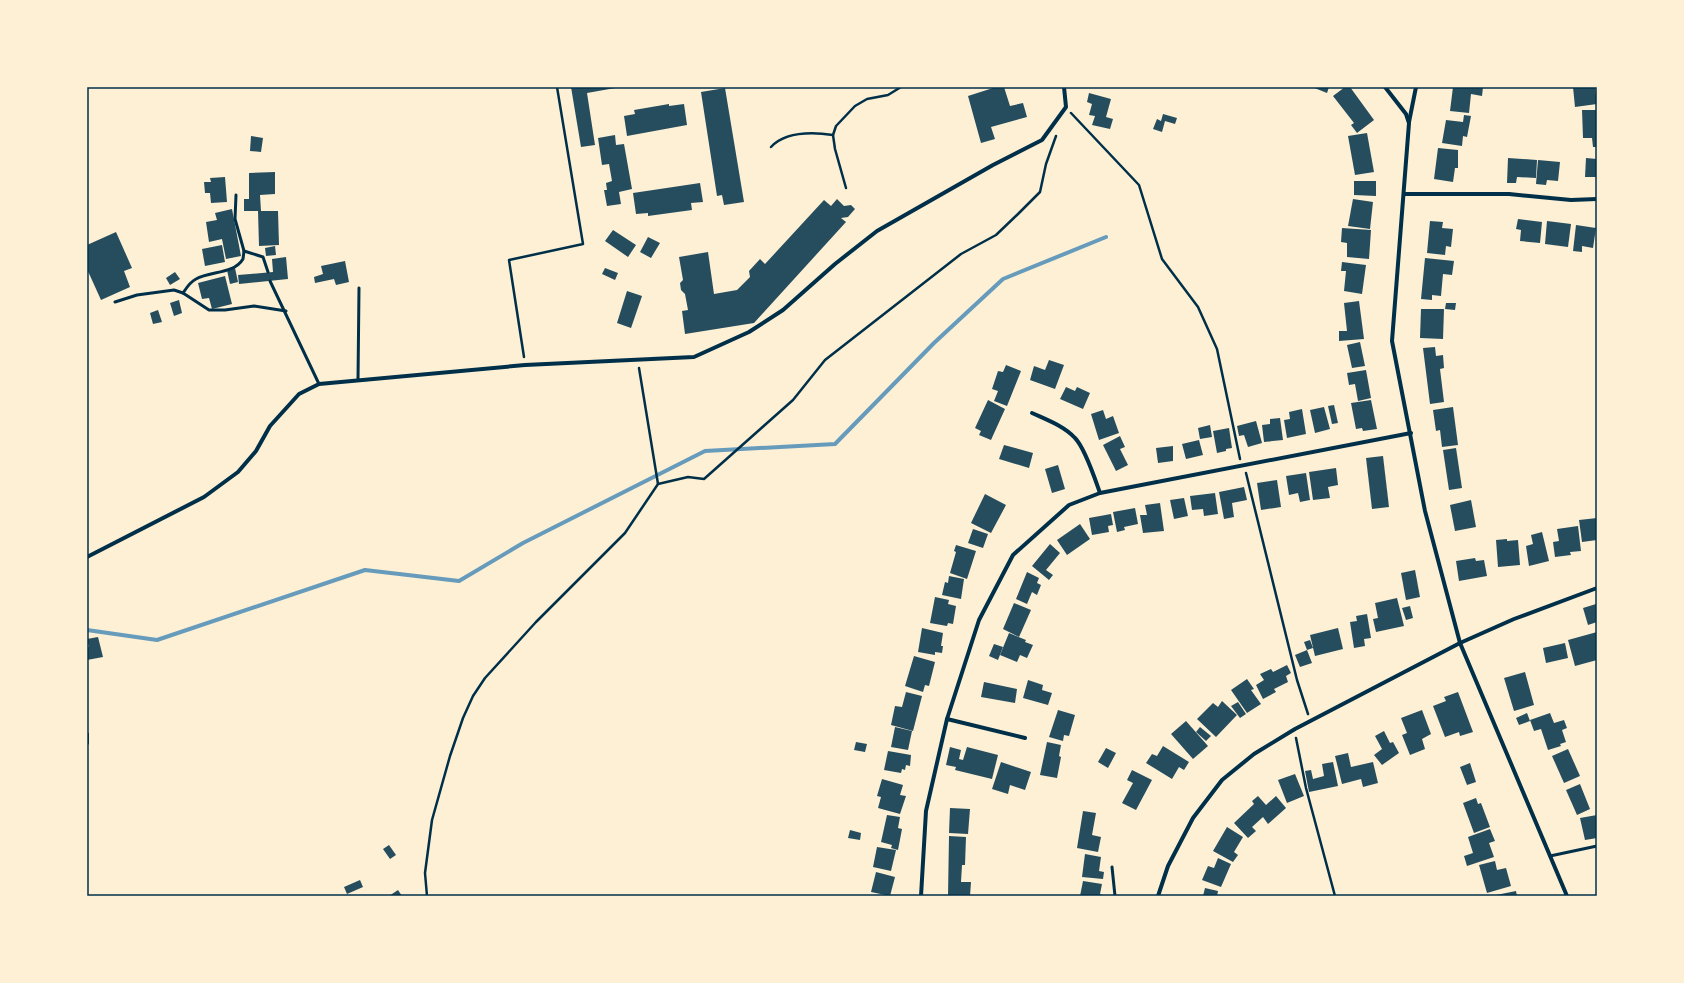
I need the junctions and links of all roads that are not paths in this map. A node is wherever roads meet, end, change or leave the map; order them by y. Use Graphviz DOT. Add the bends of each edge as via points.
graph roads {
  1 [pos="1064,87"];
  2 [pos="1386,87"];
  3 [pos="1416,87"];
  4 [pos="1409,123"];
  5 [pos="1404,194"];
  6 [pos="236,196"];
  7 [pos="1597,199"];
  8 [pos="244,251"];
  9 [pos="268,272"];
  10 [pos="270,281"];
  11 [pos="359,288"];
  12 [pos="183,293"];
  13 [pos="115,302"];
  14 [pos="286,311"];
  15 [pos="358,380"];
  16 [pos="319,384"];
  17 [pos="1032,413"];
  18 [pos="1411,433"];
  19 [pos="1100,493"];
  20 [pos="87,557"];
  21 [pos="1597,588"];
  22 [pos="1460,643"];
  23 [pos="947,719"];
  24 [pos="87,734"];
  25 [pos="1025,738"];
  26 [pos="87,742"];
  27 [pos="1597,846"];
  28 [pos="1550,856"];
  29 [pos="1112,867"];
  30 [pos="921,896"];
  31 [pos="1115,896"];
  32 [pos="1158,896"];
  33 [pos="1566,896"];
  1 -- 15 [label="street" via="1066,107 1042,140 877,231 783,310 749,332 694,357 525,365"];
  2 -- 4 [label="street" via="1406,114"];
  3 -- 4 [label="street"];
  4 -- 5 [label="street"];
  5 -- 7 [label="street" via="1509,194 1571,200"];
  5 -- 18 [label="street" via="1392,341"];
  6 -- 8 [label="lane" via="235,219"];
  8 -- 9 [label="lane" via="264,257"];
  8 -- 12 [label="lane" via="243,259 234,268 197,278"];
  10 -- 14 [label="lane"];
  11 -- 15 [label="lane"];
  12 -- 13 [label="lane" via="174,290 162,291"];
  12 -- 14 [label="lane" via="209,310 254,306"];
  14 -- 16 [label="lane"];
  15 -- 16 [label="street"];
  16 -- 20 [label="street" via="299,394 289,404 238,472 204,497"];
  17 -- 19 [label="street" via="1057,424 1076,439"];
  18 -- 19 [label="street"];
  18 -- 22 [label="street" via="1425,511"];
  19 -- 23 [label="street" via="1069,505 1013,555 979,620"];
  21 -- 22 [label="street" via="1514,619"];
  22 -- 28 [label="street"];
  22 -- 32 [label="street" via="1295,729 1254,754 1222,780 1193,818 1168,866"];
  23 -- 25 [label="street"];
  23 -- 30 [label="street" via="926,811"];
  24 -- 26 [label="street"];
  27 -- 28 [label="lane"];
  28 -- 33 [label="street"];
  29 -- 31 [label="lane"];
}
